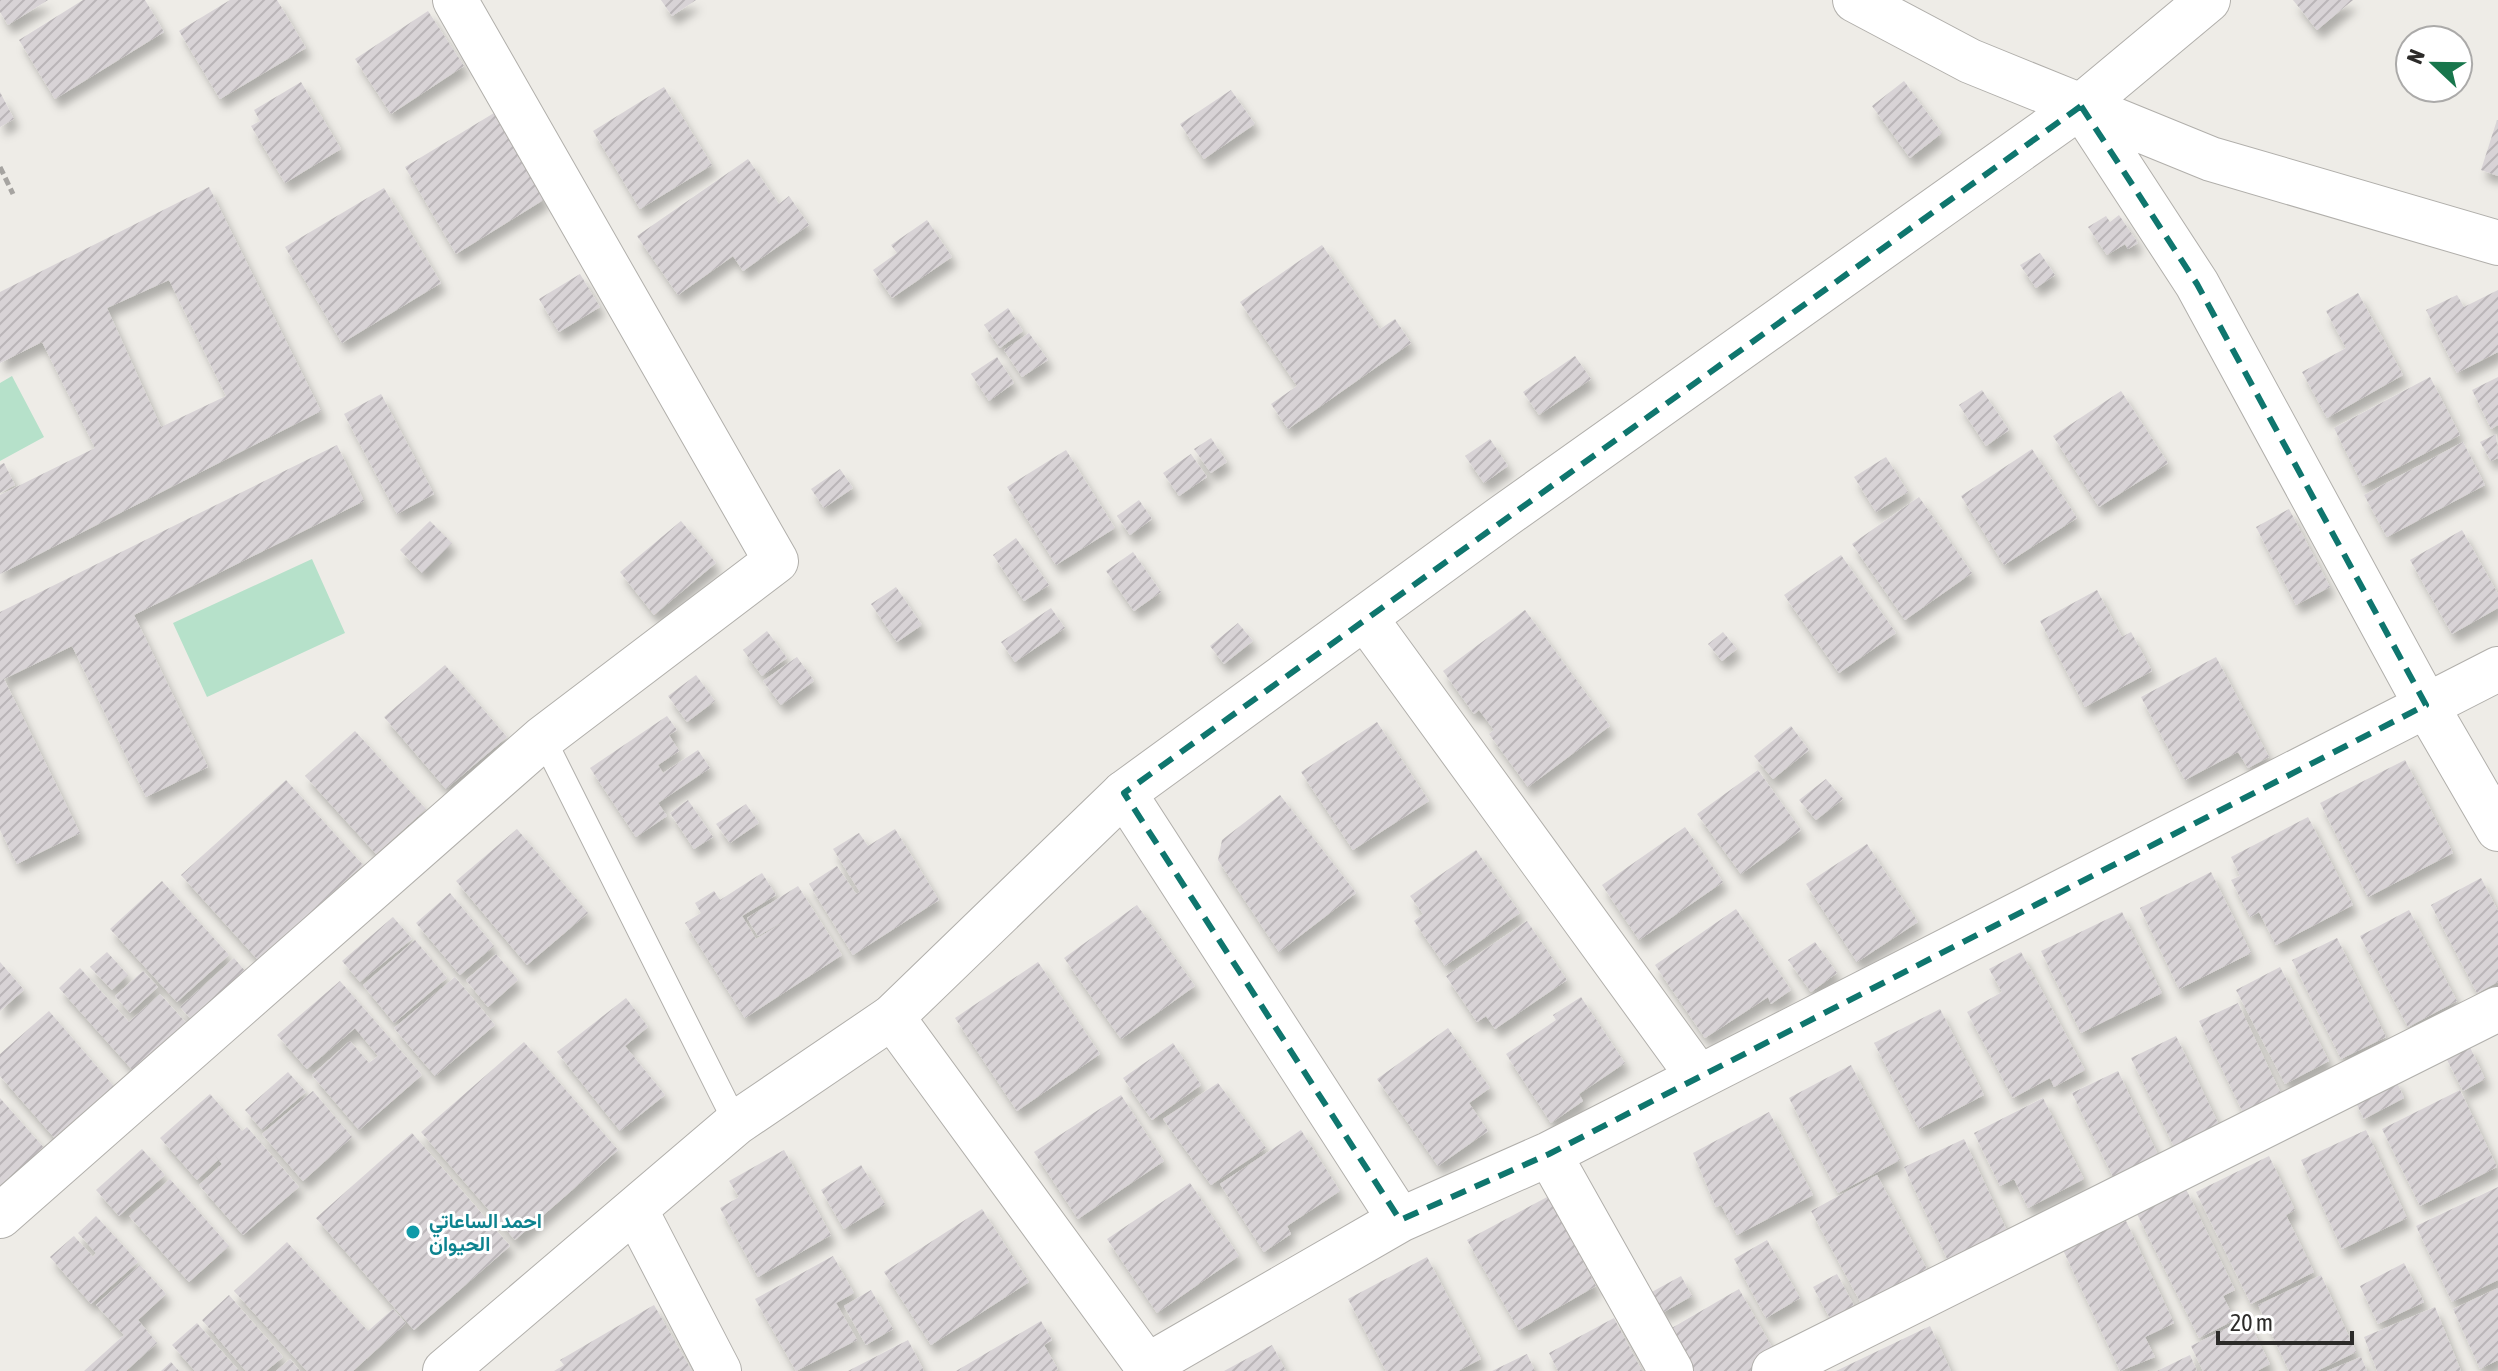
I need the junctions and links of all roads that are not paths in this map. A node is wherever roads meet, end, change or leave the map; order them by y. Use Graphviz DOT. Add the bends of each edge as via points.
graph roads {
  1 [pos="455,0"];
  2 [pos="1855,0"];
  3 [pos="2208,0"];
  4 [pos="2081,106"];
  5 [pos="2498,243"];
  6 [pos="1366,619"];
  7 [pos="2498,669"];
  8 [pos="2426,705"];
  9 [pos="543,738"];
  10 [pos="1124,793"];
  11 [pos="2498,829"];
  12 [pos="2498,1009"];
  13 [pos="892,1017"];
  14 [pos="1698,1076"];
  15 [pos="736,1123"];
  16 [pos="1549,1154"];
  17 [pos="636,1211"];
  18 [pos="0,1216"];
  19 [pos="1400,1220"];
  20 [pos="445,1371"];
  21 [pos="719,1371"];
  22 [pos="1671,1371"];
  23 [pos="1774,1371"];
  1 -- 9 [label="street" via="776,561"];
  2 -- 4 [label="street" via="1970,61"];
  3 -- 4 [label="street"];
  4 -- 5 [label="street" via="2211,159"];
  4 -- 6 [label="street"];
  4 -- 8 [label="street" via="2197,284"];
  6 -- 10 [label="street"];
  6 -- 14 [label="street"];
  7 -- 8 [label="street"];
  8 -- 11 [label="street"];
  8 -- 14 [label="street"];
  9 -- 15 [label="lane"];
  9 -- 18 [label="street"];
  10 -- 13 [label="street"];
  10 -- 19 [label="street"];
  12 -- 23 [label="street"];
  13 -- 15 [label="street"];
  13 -- 19 [label="street" via="1147,1366"];
  14 -- 16 [label="street"];
  15 -- 17 [label="street"];
  16 -- 19 [label="street"];
  16 -- 22 [label="street"];
  17 -- 20 [label="street"];
  17 -- 21 [label="street"];
}
